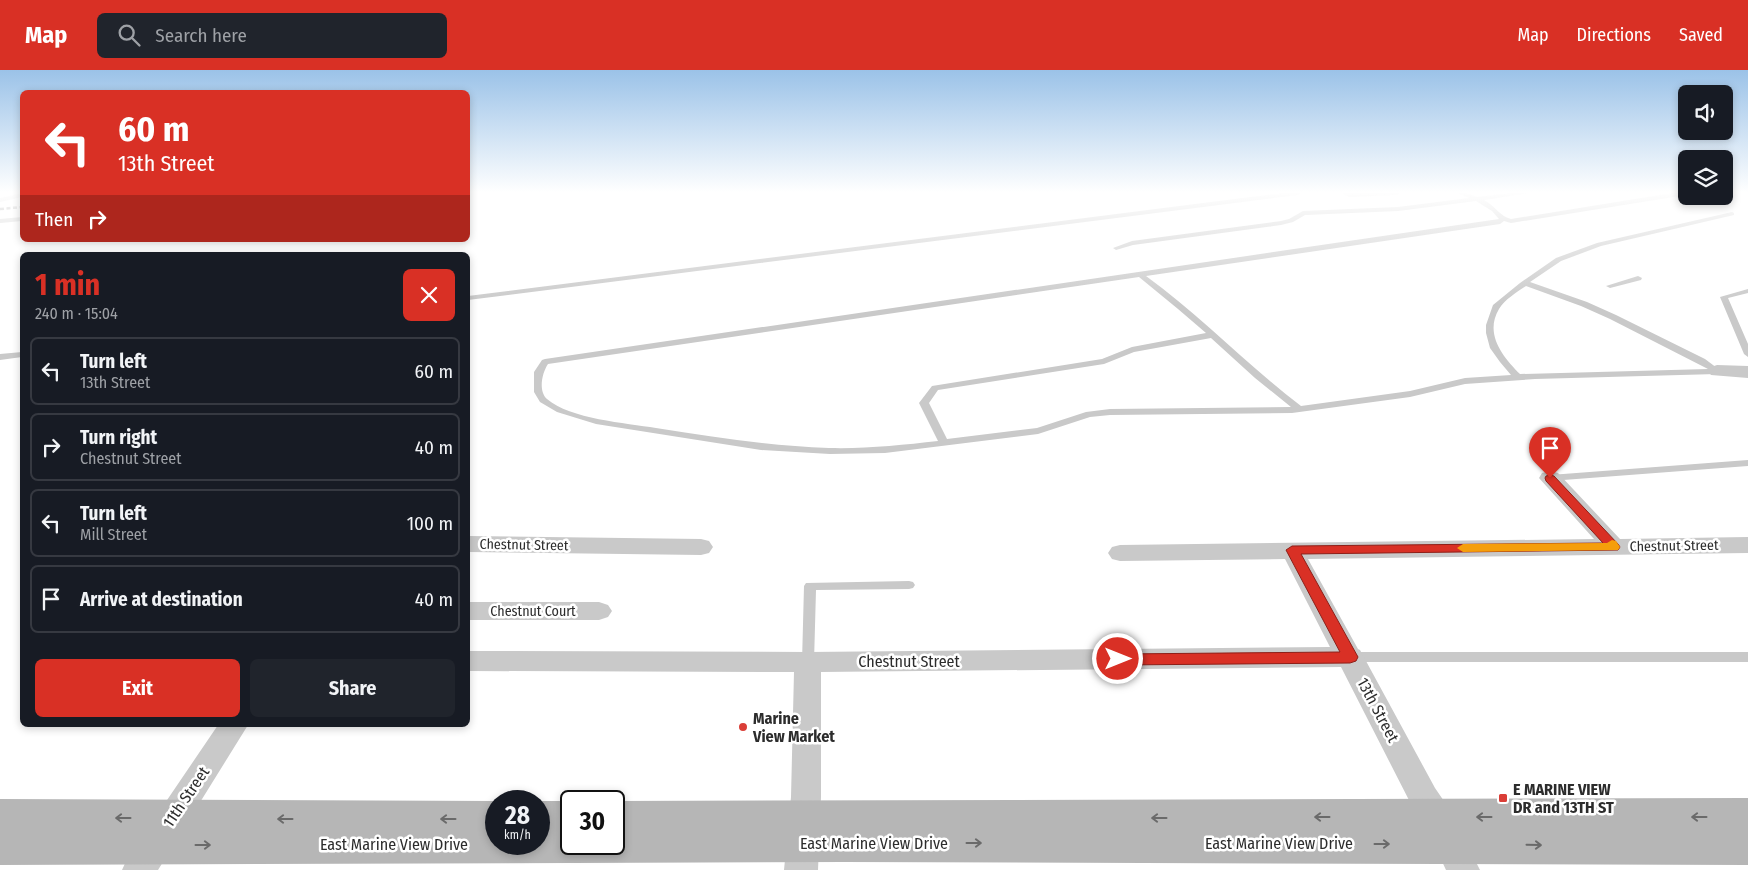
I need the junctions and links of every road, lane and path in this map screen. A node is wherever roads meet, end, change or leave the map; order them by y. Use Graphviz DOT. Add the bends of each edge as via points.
graph roads {
  1 [pos="1003,230"];
  2 [pos="1226,230"];
  3 [pos="1448,230"];
  4 [pos="1664,230"];
  5 [pos="1116,248"];
  6 [pos="1140,275"];
  7 [pos="1638,278"];
  8 [pos="1525,283"];
  9 [pos="1610,286"];
  10 [pos="1748,291"];
  11 [pos="470,298"];
  12 [pos="1211,335"];
  13 [pos="1746,350"];
  14 [pos="20,354"];
  15 [pos="0,357"];
  16 [pos="1717,371"];
  17 [pos="1748,372"];
  18 [pos="1518,377"];
  19 [pos="1299,409"];
  20 [pos="944,443"];
  21 [pos="1748,463"];
  22 [pos="1550,478"];
  23 [pos="470,544"];
  24 [pos="1748,545"];
  25 [pos="701,547"];
  26 [pos="1614,547"];
  27 [pos="1292,550"];
  28 [pos="1120,553"];
  29 [pos="909,585"];
  30 [pos="599,610"];
  31 [pos="470,611"];
  32 [pos="1350,657"];
  33 [pos="1748,657"];
  34 [pos="470,661"];
  35 [pos="808,662"];
  36 [pos="233,727"];
  37 [pos="1748,816"];
  38 [pos="0,818"];
  39 [pos="485,820"];
  40 [pos="625,820"];
  41 [pos="155,844"];
  42 [pos="803,844"];
  43 [pos="1450,844"];
  44 [pos="0,846"];
  45 [pos="1748,846"];
  1 -- 11 [label="lane"];
  2 -- 5 [label="lane"];
  3 -- 6 [label="lane"];
  4 -- 8 [label="lane" via="1586,249 1554,262"];
  6 -- 12 [label="lane"];
  6 -- 20 [label="lane" via="545,362 538,372 538,392 543,400 560,410 596,421 761,447 885,450"];
  7 -- 9 [label="lane"];
  8 -- 16 [label="lane" via="1613,317 1702,360"];
  8 -- 18 [label="lane" via="1496,307 1489,326 1501,360"];
  10 -- 13 [label="lane" via="1724,297"];
  12 -- 19 [label="lane"];
  12 -- 20 [label="lane" via="1132,350 1104,360 936,388 924,403"];
  14 -- 15 [label="lane"];
  16 -- 17 [label="street"];
  16 -- 18 [label="lane"];
  18 -- 19 [label="lane" via="1465,381 1410,394"];
  19 -- 20 [label="lane" via="1110,412 1090,414 1038,431"];
  21 -- 22 [label="lane"];
  22 -- 26 [label="street"];
  23 -- 25 [label="street, Chestnut Street"];
  24 -- 26 [label="street, Chestnut Street"];
  26 -- 27 [label="street, Chestnut Street"];
  27 -- 28 [label="street, Chestnut Street"];
  27 -- 32 [label="street, 13th Street"];
  29 -- 35 [label="lane" via="810,586"];
  30 -- 31 [label="street, Chestnut Court"];
  32 -- 33 [label="lane"];
  32 -- 35 [label="street, Chestnut Street"];
  32 -- 43 [label="street, 13th Street"];
  34 -- 35 [label="street, Chestnut Street"];
  35 -- 42 [label="street"];
  36 -- 41 [label="street, 11th Street"];
  37 -- 43 [label="main road, East Marine View Drive, one-way"];
  41 -- 38 [label="main road, East Marine View Drive, one-way"];
  39 -- 41 [label="main road, East Marine View Drive, one-way"];
  40 -- 42 [label="main road, East Marine View Drive"];
  41 -- 42 [label="main road, East Marine View Drive, one-way"];
  41 -- 44 [label="main road, East Marine View Drive"];
  42 -- 43 [label="main road, East Marine View Drive"];
  43 -- 45 [label="main road, East Marine View Drive, one-way"];
}
